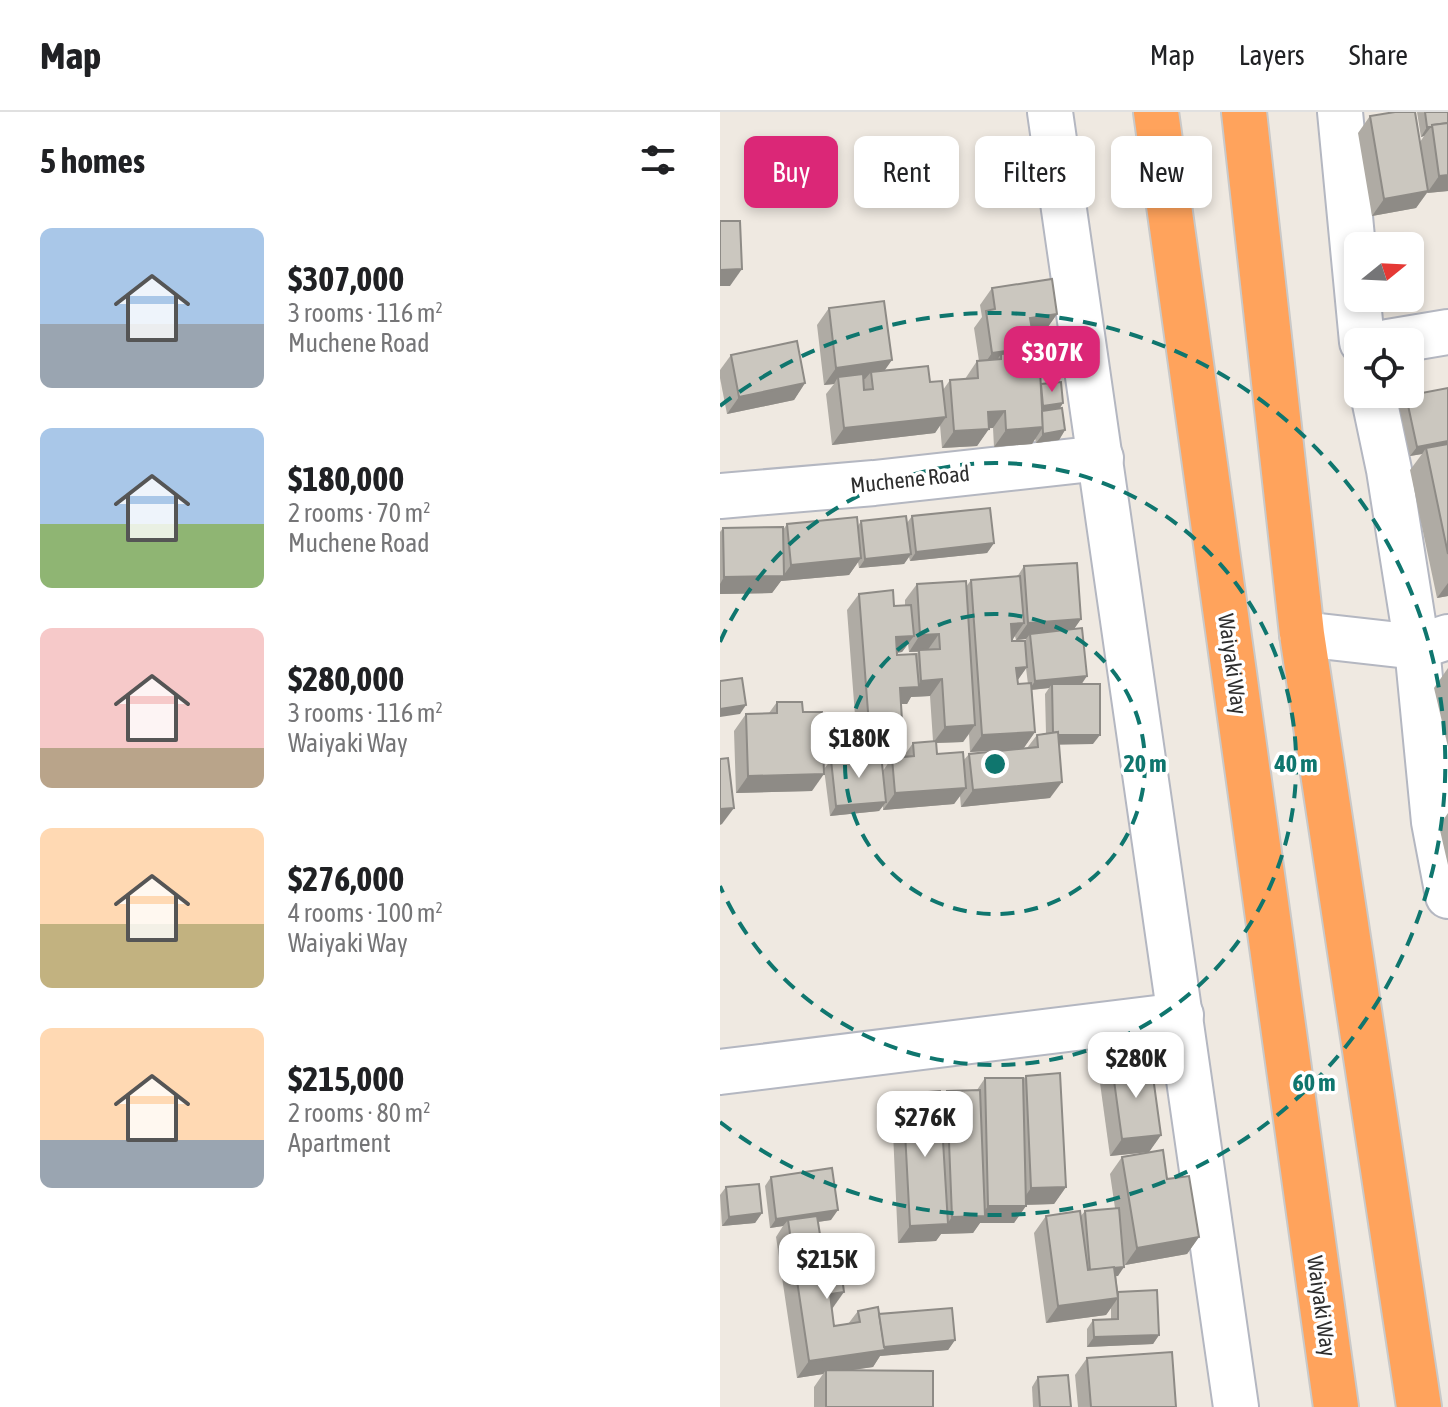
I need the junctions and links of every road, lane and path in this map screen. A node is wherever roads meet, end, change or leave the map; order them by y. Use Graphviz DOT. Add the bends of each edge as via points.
graph roads {
  1 [pos="1050,112"];
  2 [pos="1156,112"];
  3 [pos="1244,112"];
  4 [pos="1340,112"];
  5 [pos="1361,328"];
  6 [pos="1448,332"];
  7 [pos="1424,336"];
  8 [pos="1376,408"];
  9 [pos="1101,458"];
  10 [pos="720,496"];
  11 [pos="1302,634"];
  12 [pos="1433,642"];
  13 [pos="1448,896"];
  14 [pos="1181,1015"];
  15 [pos="720,1072"];
  16 [pos="1236,1407"];
  17 [pos="1336,1407"];
  18 [pos="1419,1407"];
  1 -- 9 [label="street"];
  2 -- 17 [label="highway, Waiyaki Way"];
  3 -- 11 [label="highway"];
  4 -- 5 [label="street"];
  6 -- 7 [label="street"];
  8 -- 12 [label="street"];
  9 -- 10 [label="street, Muchene Road"];
  9 -- 14 [label="street"];
  11 -- 12 [label="street"];
  11 -- 18 [label="highway"];
  12 -- 13 [label="street" via="1434,822"];
  14 -- 15 [label="street"];
  14 -- 16 [label="street"];
}
